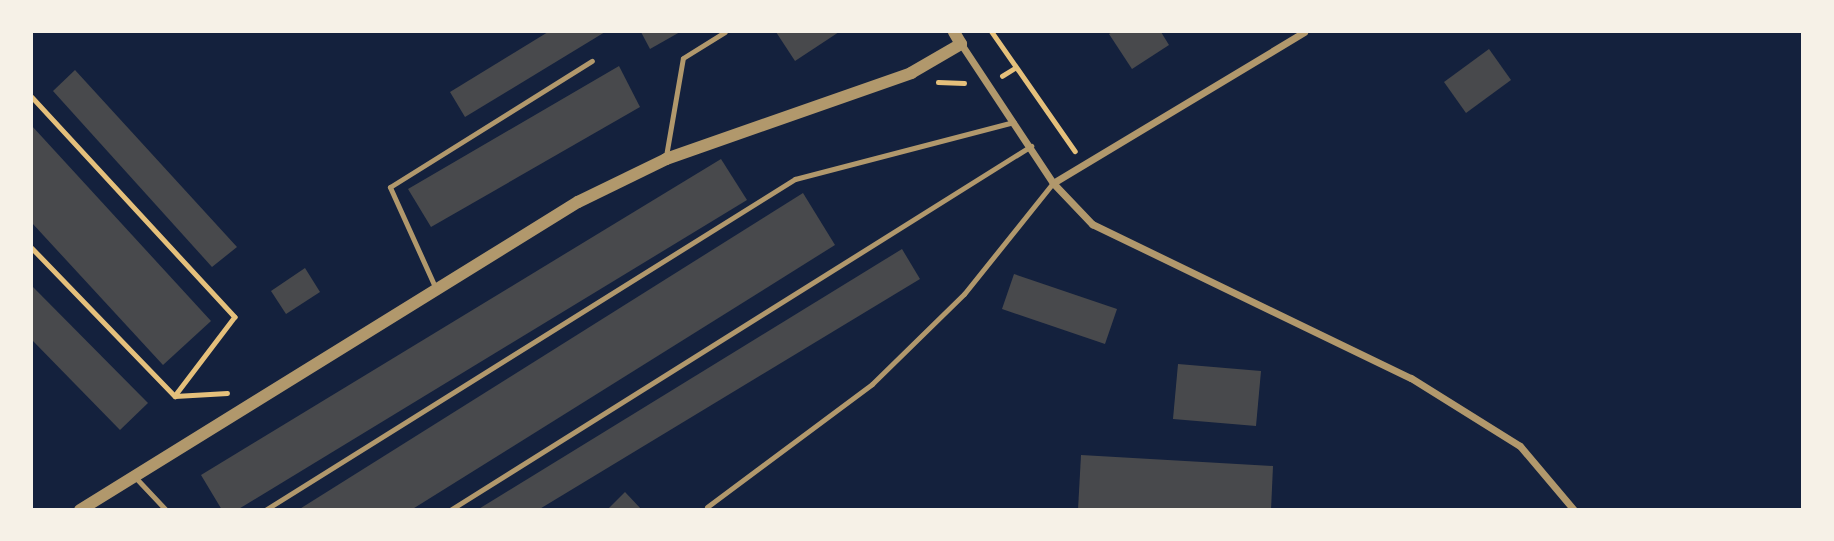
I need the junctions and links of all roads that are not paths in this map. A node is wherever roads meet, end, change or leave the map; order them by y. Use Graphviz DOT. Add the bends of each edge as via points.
graph roads {
  1 [pos="724,32"];
  2 [pos="954,32"];
  3 [pos="1304,32"];
  4 [pos="961,44"];
  5 [pos="592,61"];
  6 [pos="1014,122"];
  7 [pos="1031,146"];
  8 [pos="666,159"];
  9 [pos="1053,183"];
  10 [pos="436,289"];
  11 [pos="134,476"];
  12 [pos="707,507"];
  13 [pos="80,509"];
  14 [pos="166,509"];
  15 [pos="265,509"];
  16 [pos="450,509"];
  17 [pos="1574,509"];
  1 -- 8 [label="lane" via="682,58"];
  2 -- 4 [label="street"];
  3 -- 9 [label="street"];
  4 -- 6 [label="street"];
  4 -- 8 [label="street" via="911,73"];
  5 -- 10 [label="lane" via="390,187"];
  6 -- 7 [label="street"];
  6 -- 15 [label="lane" via="795,179"];
  7 -- 9 [label="street"];
  7 -- 16 [label="lane"];
  8 -- 10 [label="street" via="578,202"];
  9 -- 12 [label="lane" via="964,294 872,384"];
  9 -- 17 [label="street" via="1092,224 1411,378 1520,446"];
  10 -- 11 [label="street"];
  11 -- 13 [label="street"];
  11 -- 14 [label="lane"];
}
